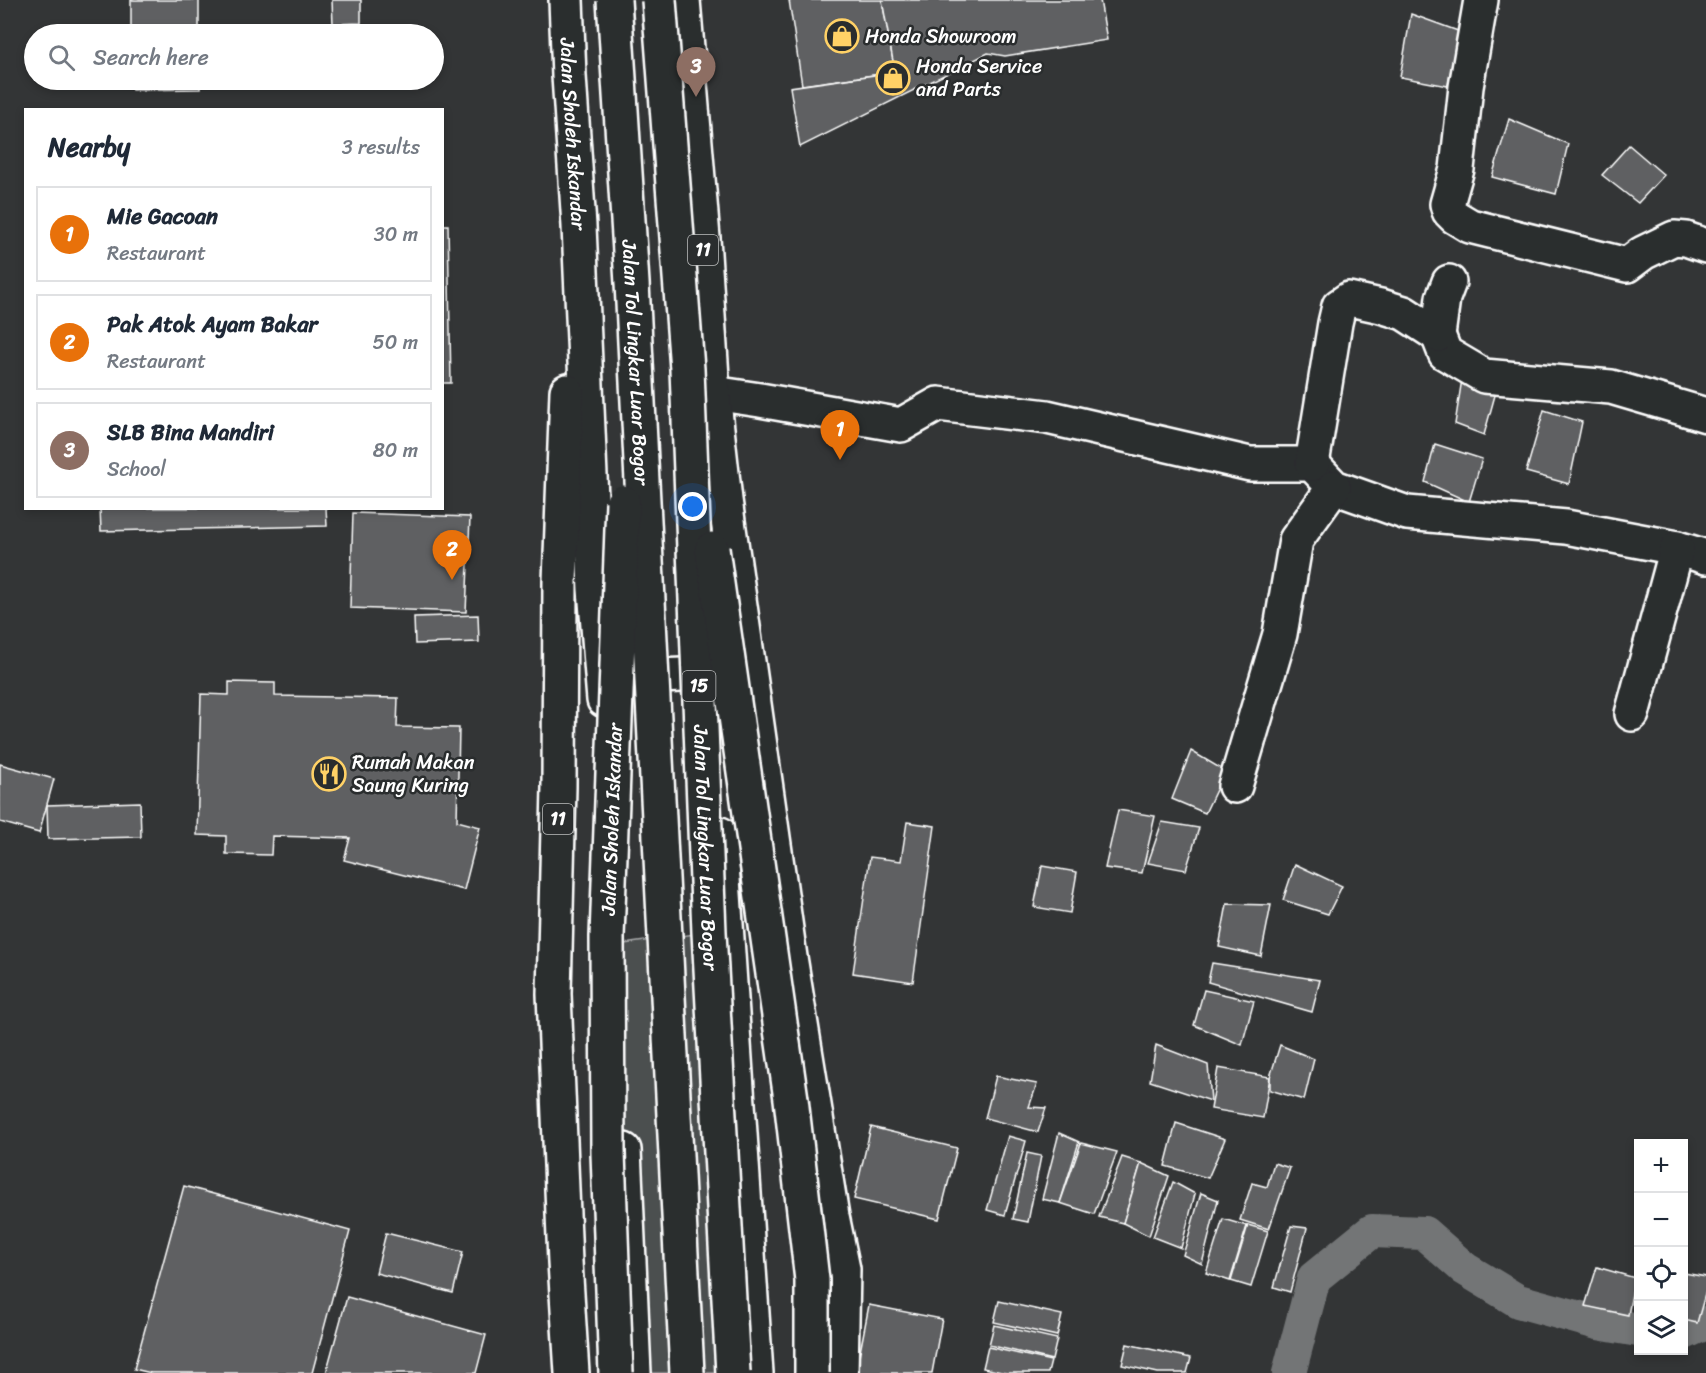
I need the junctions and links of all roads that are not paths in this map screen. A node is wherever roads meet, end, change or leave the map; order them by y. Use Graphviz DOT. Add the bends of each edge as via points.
graph roads {
  1 [pos="566,0"];
  2 [pos="614,0"];
  3 [pos="658,0"];
  4 [pos="683,0"];
  5 [pos="1481,0"];
  6 [pos="1706,246"];
  7 [pos="580,266"];
  8 [pos="1449,282"];
  9 [pos="632,284"];
  10 [pos="1438,335"];
  11 [pos="687,369"];
  12 [pos="713,393"];
  13 [pos="1706,415"];
  14 [pos="1323,476"];
  15 [pos="725,500"];
  16 [pos="1692,552"];
  17 [pos="710,674"];
  18 [pos="603,678"];
  19 [pos="1632,714"];
  20 [pos="1234,786"];
  21 [pos="572,1373"];
  22 [pos="616,1373"];
  23 [pos="634,1373"];
  24 [pos="687,1373"];
  25 [pos="733,1373"];
  26 [pos="756,1373"];
  27 [pos="812,1373"];
  28 [pos="841,1373"];
  1 -- 7 [label="main road, Jalan Sholeh Iskandar / 11"];
  2 -- 9 [label="main road, Jalan Tol Lingkar Luar Bogor, bridge"];
  3 -- 11 [label="main road, Jalan Tol Lingkar Luar Bogor / 15, bridge"];
  4 -- 12 [label="main road, 11"];
  5 -- 6 [label="main road" via="1449,211 1470,226 1627,265 1674,238"];
  7 -- 18 [label="main road, Jalan Sholeh Iskandar" via="595,589"];
  7 -- 21 [label="main road, Jalan Sholeh Iskandar / 11" via="563,475 554,994"];
  8 -- 10 [label="main road"];
  9 -- 22 [label="main road, bridge" via="607,937 608,1153"];
  9 -- 24 [label="main road, Jalan Tol Lingkar Luar Bogor, bridge"];
  10 -- 13 [label="main road" via="1445,353 1484,376 1611,387"];
  10 -- 14 [label="main road" via="1404,313 1382,306 1349,299 1339,306"];
  11 -- 25 [label="main road, Jalan Tol Lingkar Luar Bogor / 15, bridge" via="709,933"];
  11 -- 27 [label="main road, bridge" via="791,1099 812,1280"];
  12 -- 14 [label="main road" via="901,425 938,404 1036,416 1250,464"];
  12 -- 15 [label="main road, 11"];
  14 -- 16 [label="main road" via="1407,513 1566,527"];
  14 -- 20 [label="main road" via="1296,540 1280,634"];
  15 -- 17 [label="main road"];
  15 -- 28 [label="main road, 11" via="790,957 843,1269"];
  16 -- 19 [label="main road"];
  17 -- 18 [label="main road"];
  17 -- 26 [label="main road"];
  18 -- 23 [label="main road, Jalan Sholeh Iskandar"];
}
